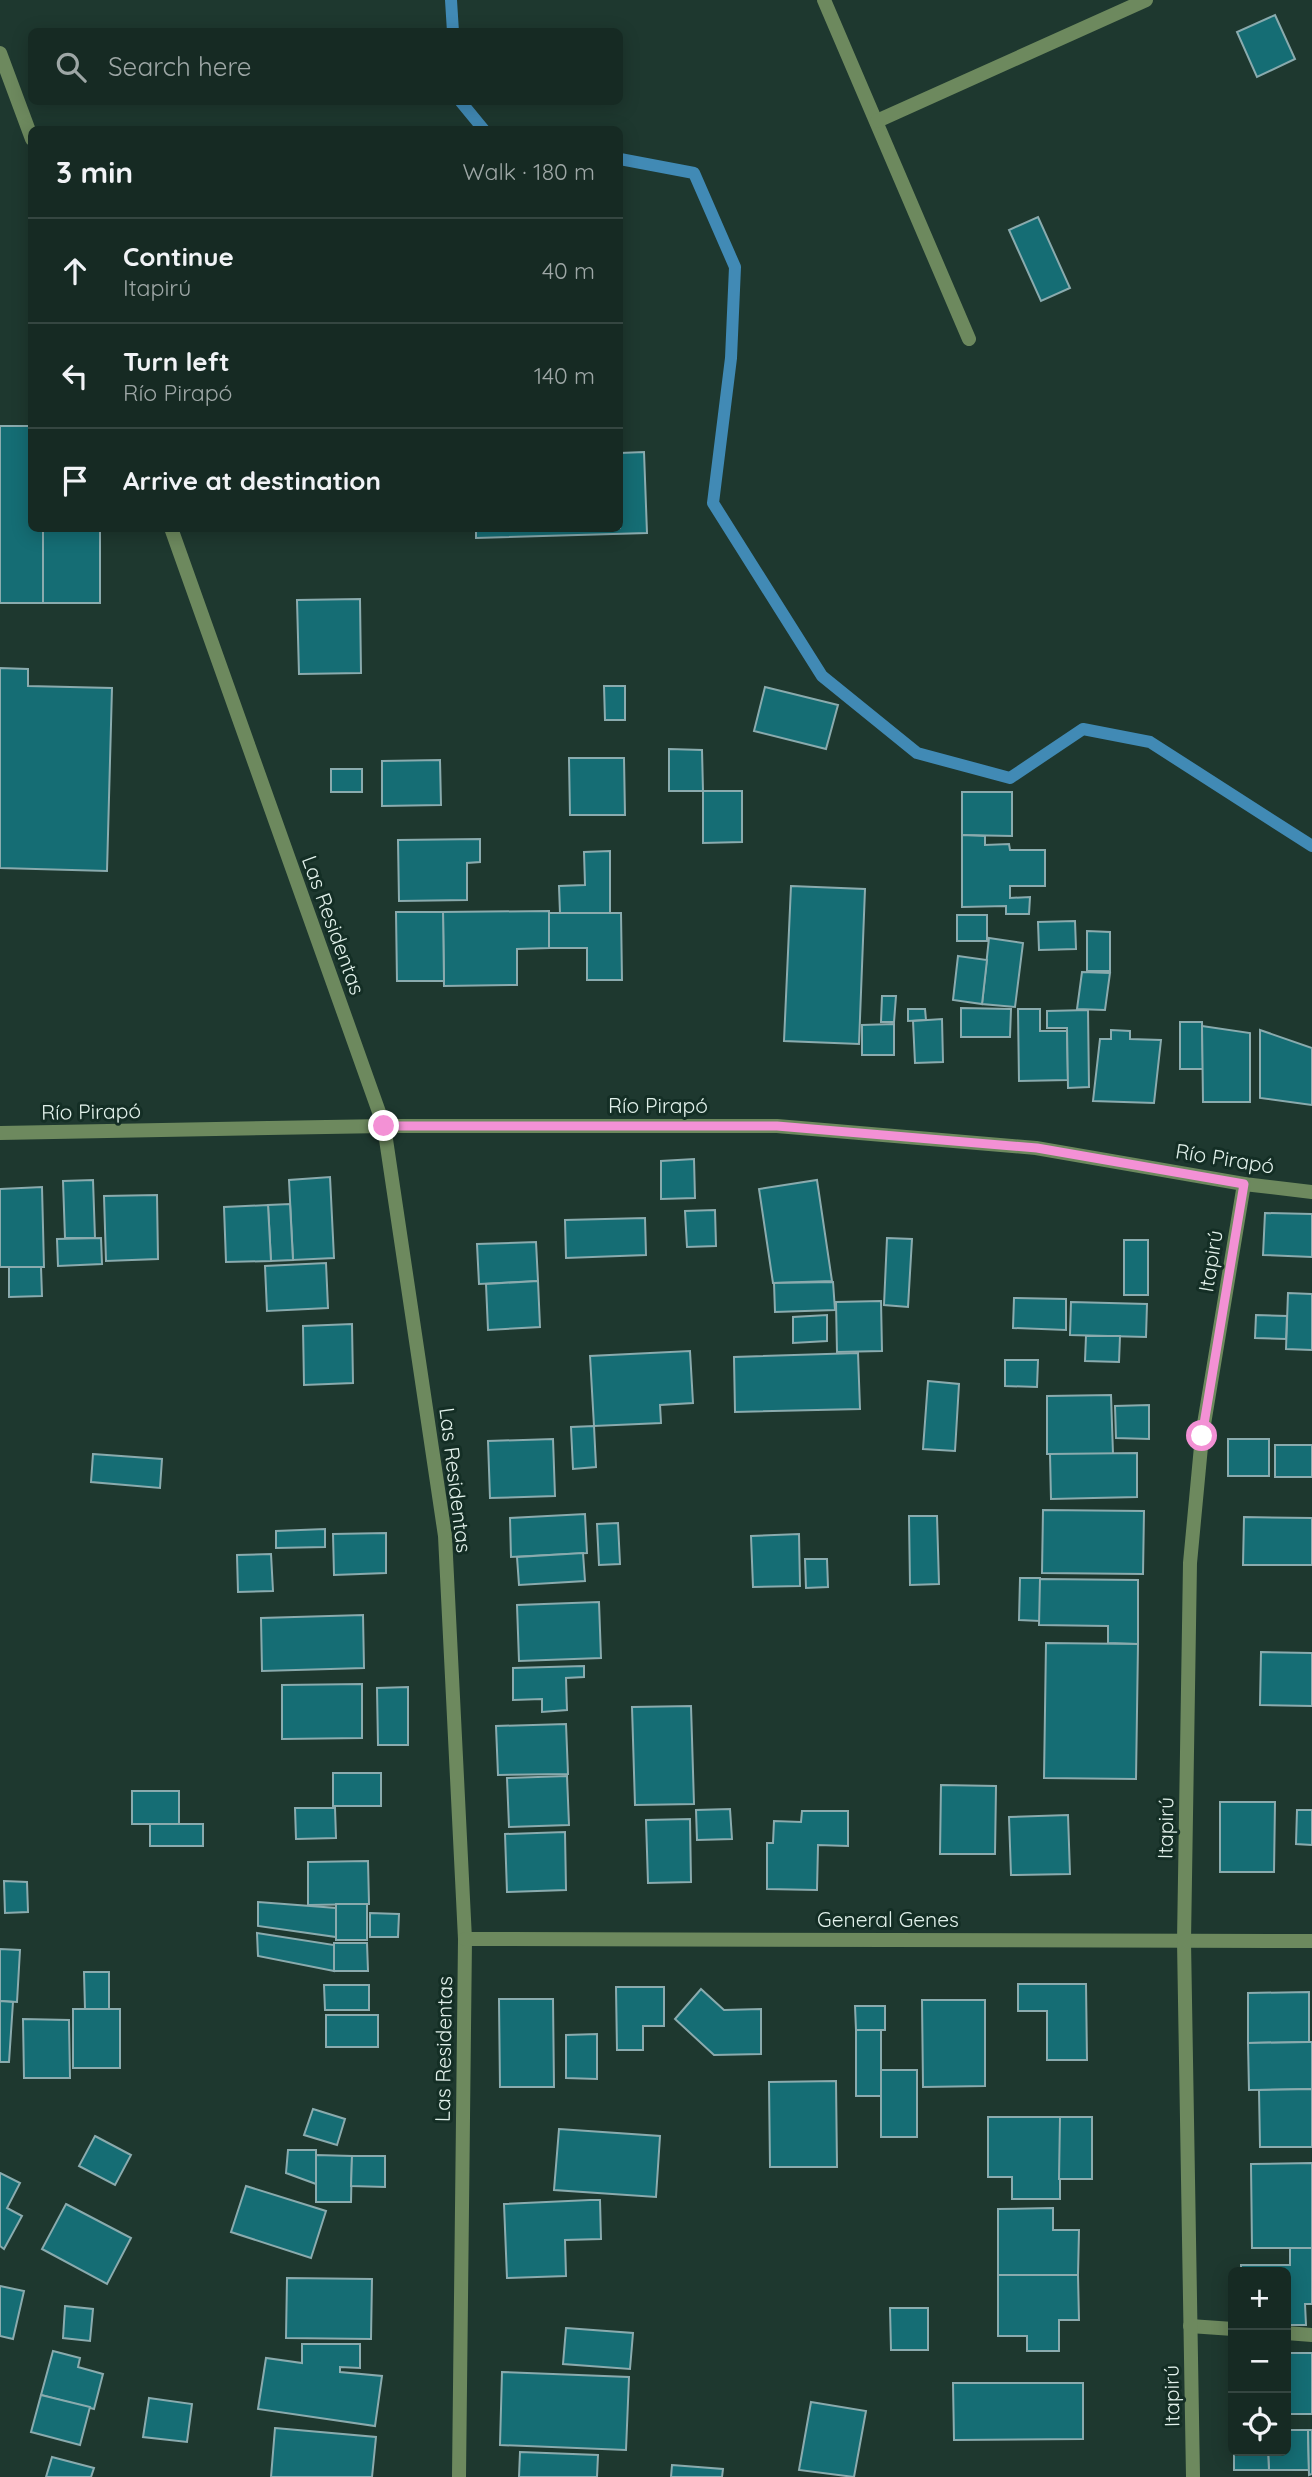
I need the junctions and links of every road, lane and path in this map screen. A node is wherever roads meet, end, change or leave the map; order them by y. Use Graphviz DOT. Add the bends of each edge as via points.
graph roads {
  1 [pos="824,0"];
  2 [pos="1146,0"];
  3 [pos="0,53"];
  4 [pos="4,75"];
  5 [pos="877,121"];
  6 [pos="28,130"];
  7 [pos="969,339"];
  8 [pos="172,532"];
  9 [pos="384,1126"];
  10 [pos="0,1133"];
  11 [pos="1244,1184"];
  12 [pos="1312,1192"];
  13 [pos="465,1939"];
  14 [pos="1184,1941"];
  15 [pos="1312,1941"];
  16 [pos="1190,2326"];
  17 [pos="1228,2329"];
  18 [pos="1291,2333"];
  19 [pos="1312,2335"];
  20 [pos="459,2477"];
  21 [pos="1193,2477"];
  1 -- 5 [label="street"];
  2 -- 5 [label="street"];
  3 -- 4 [label="street"];
  4 -- 6 [label="street"];
  5 -- 7 [label="street"];
  8 -- 9 [label="street, Las Residentas"];
  9 -- 10 [label="street, Río Pirapó"];
  9 -- 11 [label="street, Río Pirapó" via="777,1126 1037,1148"];
  9 -- 13 [label="street, Las Residentas" via="445,1536"];
  11 -- 12 [label="street, Río Pirapó"];
  11 -- 14 [label="street, Itapirú" via="1202,1436 1190,1563"];
  13 -- 14 [label="street, General Genes"];
  13 -- 20 [label="street, Las Residentas"];
  14 -- 15 [label="street, General Genes"];
  14 -- 16 [label="street, Itapirú"];
  16 -- 17 [label="street"];
  16 -- 21 [label="street, Itapirú"];
  18 -- 19 [label="street"];
}
